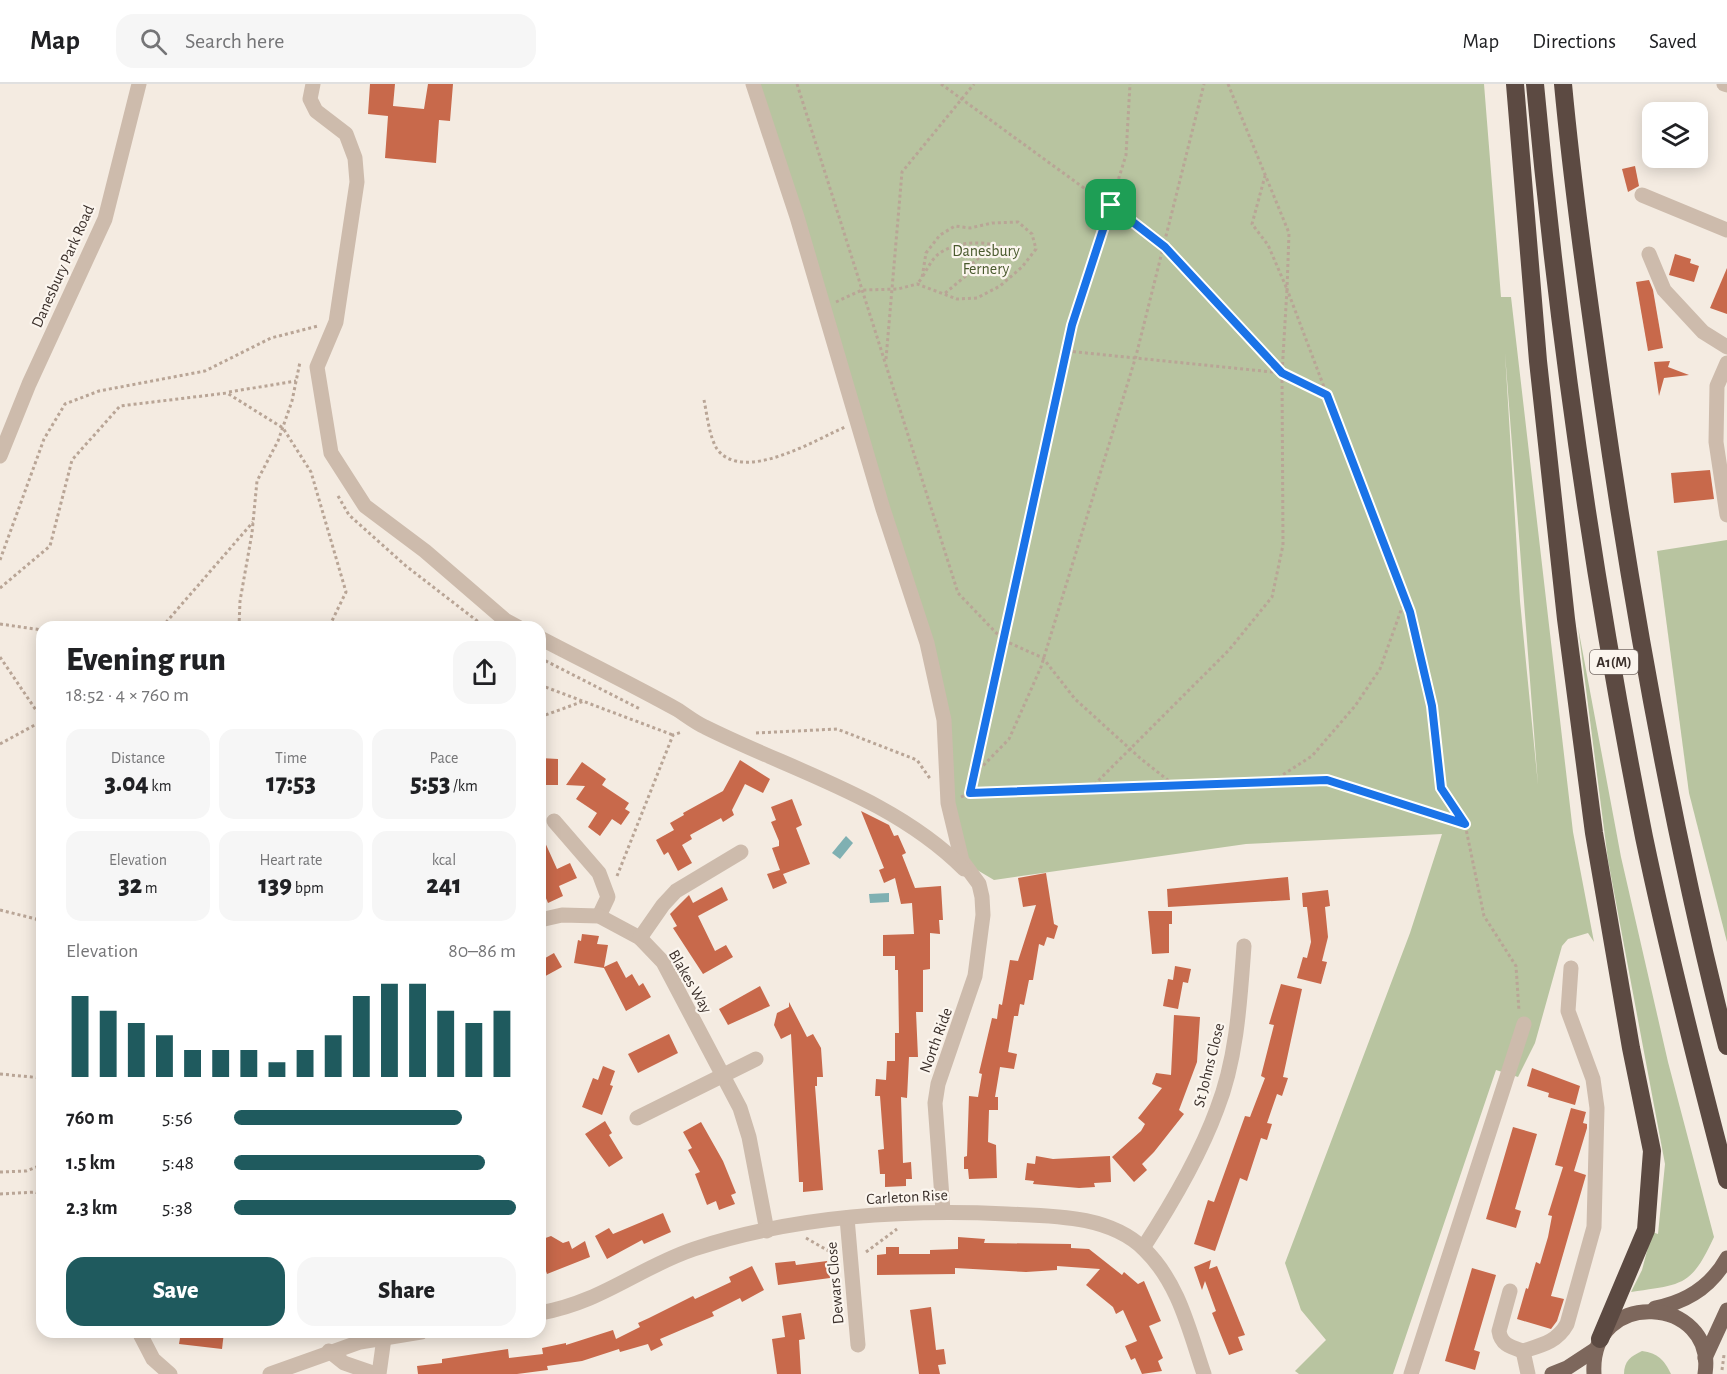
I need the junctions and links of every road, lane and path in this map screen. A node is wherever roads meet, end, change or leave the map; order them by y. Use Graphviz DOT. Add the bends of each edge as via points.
graph roads {
  1 [pos="139,84"];
  2 [pos="313,84"];
  3 [pos="753,84"];
  4 [pos="797,84"];
  5 [pos="941,84"];
  6 [pos="974,84"];
  7 [pos="1130,84"];
  8 [pos="1203,84"];
  9 [pos="1228,84"];
  10 [pos="1515,84"];
  11 [pos="1535,84"];
  12 [pos="1563,84"];
  13 [pos="961,99"];
  14 [pos="1265,175"];
  15 [pos="1642,195"];
  16 [pos="1111,205"];
  17 [pos="1727,230"];
  18 [pos="1165,247"];
  19 [pos="1649,254"];
  20 [pos="922,278"];
  21 [pos="916,284"];
  22 [pos="892,289"];
  23 [pos="1287,289"];
  24 [pos="862,290"];
  25 [pos="944,294"];
  26 [pos="823,306"];
  27 [pos="319,333"];
  28 [pos="1727,347"];
  29 [pos="1067,351"];
  30 [pos="306,353"];
  31 [pos="1136,356"];
  32 [pos="300,362"];
  33 [pos="885,363"];
  34 [pos="1727,363"];
  35 [pos="1282,373"];
  36 [pos="296,381"];
  37 [pos="304,383"];
  38 [pos="227,393"];
  39 [pos="1327,395"];
  40 [pos="704,400"];
  41 [pos="857,422"];
  42 [pos="283,428"];
  43 [pos="0,456"];
  44 [pos="333,486"];
  45 [pos="1727,515"];
  46 [pos="253,522"];
  47 [pos="0,560"];
  48 [pos="0,588"];
  49 [pos="1405,599"];
  50 [pos="167,621"];
  51 [pos="239,621"];
  52 [pos="332,621"];
  53 [pos="477,621"];
  54 [pos="507,621"];
  55 [pos="0,624"];
  56 [pos="36,629"];
  57 [pos="1004,640"];
  58 [pos="546,641"];
  59 [pos="0,657"];
  60 [pos="1043,658"];
  61 [pos="546,687"];
  62 [pos="585,701"];
  63 [pos="36,711"];
  64 [pos="546,715"];
  65 [pos="36,723"];
  66 [pos="702,726"];
  67 [pos="750,732"];
  68 [pos="673,735"];
  69 [pos="0,744"];
  70 [pos="1130,749"];
  71 [pos="974,776"];
  72 [pos="1272,782"];
  73 [pos="1174,785"];
  74 [pos="1090,789"];
  75 [pos="970,793"];
  76 [pos="948,803"];
  77 [pos="554,821"];
  78 [pos="1465,824"];
  79 [pos="741,852"];
  80 [pos="979,884"];
  81 [pos="608,897"];
  82 [pos="0,910"];
  83 [pos="599,916"];
  84 [pos="36,919"];
  85 [pos="546,919"];
  86 [pos="640,938"];
  87 [pos="1244,946"];
  88 [pos="1571,968"];
  89 [pos="1524,1024"];
  90 [pos="1727,1046"];
  91 [pos="756,1059"];
  92 [pos="0,1074"];
  93 [pos="723,1076"];
  94 [pos="36,1077"];
  95 [pos="637,1118"];
  96 [pos="36,1168"];
  97 [pos="0,1172"];
  98 [pos="1727,1180"];
  99 [pos="36,1192"];
  100 [pos="0,1194"];
  101 [pos="943,1211"];
  102 [pos="847,1218"];
  103 [pos="767,1231"];
  104 [pos="1143,1248"];
  105 [pos="1727,1258"];
  106 [pos="1510,1292"];
  107 [pos="546,1310"];
  108 [pos="1646,1310"];
  109 [pos="1727,1310"];
  110 [pos="142,1338"];
  111 [pos="384,1338"];
  112 [pos="1598,1344"];
  113 [pos="858,1345"];
  114 [pos="329,1351"];
  115 [pos="1523,1351"];
  116 [pos="1706,1358"];
  117 [pos="170,1374"];
  118 [pos="270,1374"];
  119 [pos="377,1374"];
  120 [pos="1204,1374"];
  121 [pos="1411,1374"];
  122 [pos="1528,1374"];
  123 [pos="1552,1374"];
  124 [pos="1594,1374"];
  125 [pos="1705,1374"];
  1 -- 43 [label="street, Danesbury Park Road" via="105,219"];
  2 -- 54 [label="street" via="310,99 316,111 346,134 355,158 357,182 336,322 316,367 331,453 365,506"];
  3 -- 26 [label="street"];
  4 -- 24 [label="path"];
  5 -- 13 [label="path"];
  6 -- 13 [label="path"];
  7 -- 16 [label="path" via="1126,155"];
  8 -- 18 [label="path"];
  9 -- 14 [label="path"];
  10 -- 112 [label="highway" via="1538,361 1566,619 1594,833 1652,1151 1646,1230"];
  11 -- 98 [label="highway, A1(M)" via="1565,351 1593,546 1644,837 1688,1033"];
  12 -- 90 [label="highway, A1(M)" via="1596,351 1644,655"];
  13 -- 16 [label="path"];
  13 -- 22 [label="path" via="902,172"];
  14 -- 23 [label="path" via="1289,233"];
  14 -- 23 [label="path" via="1252,224 1268,245"];
  15 -- 17 [label="street"];
  16 -- 18 [label="path"];
  16 -- 29 [label="path"];
  18 -- 31 [label="path"];
  18 -- 35 [label="path"];
  19 -- 28 [label="street" via="1664,290 1703,332"];
  20 -- 21 [label="path"];
  20 -- 25 [label="path" via="938,253 976,243 1006,249 1007,254 980,256 973,263 973,270"];
  20 -- 25 [label="path" via="927,253 940,235 955,226 1018,222 1032,234 1036,249 1000,286 977,298 957,299"];
  21 -- 22 [label="path"];
  21 -- 25 [label="path"];
  22 -- 24 [label="path"];
  22 -- 33 [label="path"];
  23 -- 35 [label="path"];
  23 -- 39 [label="path"];
  24 -- 26 [label="path"];
  24 -- 33 [label="path"];
  26 -- 41 [label="street"];
  27 -- 47 [label="path" via="326,324 271,338 204,371 99,391 65,404 44,439"];
  29 -- 31 [label="path"];
  29 -- 57 [label="path"];
  30 -- 32 [label="path"];
  31 -- 35 [label="path"];
  31 -- 60 [label="path"];
  32 -- 36 [label="path"];
  32 -- 37 [label="path"];
  33 -- 57 [label="path" via="958,593"];
  34 -- 45 [label="street" via="1717,386 1716,442"];
  35 -- 39 [label="path"];
  35 -- 70 [label="path" via="1283,545 1272,597 1229,650"];
  36 -- 38 [label="path"];
  36 -- 42 [label="path"];
  38 -- 42 [label="path"];
  38 -- 48 [label="path" via="120,406 72,460 50,546"];
  39 -- 49 [label="path"];
  40 -- 41 [label="path" via="717,448 728,458 743,463 771,459"];
  41 -- 76 [label="street" via="927,643 944,720"];
  42 -- 46 [label="path" via="256,481"];
  42 -- 52 [label="path" via="311,472 346,592"];
  44 -- 53 [label="path" via="349,515"];
  46 -- 50 [label="path"];
  46 -- 51 [label="path"];
  49 -- 72 [label="path" via="1380,669 1354,706 1311,756"];
  49 -- 78 [label="path" via="1432,706 1441,788"];
  55 -- 56 [label="path"];
  57 -- 60 [label="path"];
  57 -- 71 [label="path"];
  58 -- 66 [label="street"];
  59 -- 63 [label="path"];
  60 -- 70 [label="path" via="1075,699"];
  60 -- 71 [label="path" via="1009,739"];
  61 -- 62 [label="path"];
  62 -- 64 [label="path"];
  62 -- 68 [label="path"];
  65 -- 69 [label="path"];
  66 -- 68 [label="path"];
  66 -- 80 [label="street" via="854,792 940,845"];
  67 -- 76 [label="path" via="837,729 917,760"];
  68 -- 81 [label="path"];
  70 -- 73 [label="path"];
  70 -- 74 [label="path"];
  71 -- 75 [label="path"];
  72 -- 73 [label="path"];
  72 -- 78 [label="path" via="1327,780"];
  73 -- 74 [label="path"];
  74 -- 75 [label="path"];
  75 -- 76 [label="path"];
  76 -- 80 [label="street" via="962,861"];
  77 -- 81 [label="street" via="598,873"];
  78 -- 89 [label="path" via="1484,916 1516,966 1516,1006"];
  79 -- 86 [label="street" via="676,891"];
  80 -- 101 [label="street, North Ride" via="983,915 975,976 935,1103"];
  81 -- 83 [label="street"];
  82 -- 84 [label="path"];
  83 -- 85 [label="street, Blakes Way"];
  83 -- 86 [label="street, Blakes Way"];
  86 -- 93 [label="street, Blakes Way" via="663,962"];
  87 -- 104 [label="street, St Johns Close" via="1239,1013 1218,1108 1199,1151"];
  88 -- 115 [label="street" via="1568,1011 1593,1079 1597,1108 1594,1227 1561,1336"];
  89 -- 121 [label="street"];
  91 -- 93 [label="street"];
  92 -- 94 [label="path"];
  93 -- 95 [label="street"];
  93 -- 103 [label="street, Blakes Way" via="740,1108 749,1137"];
  96 -- 97 [label="path"];
  99 -- 100 [label="path"];
  101 -- 102 [label="street, Carleton Rise"];
  101 -- 104 [label="street, Carleton Rise" via="1070,1218 1124,1234"];
  102 -- 103 [label="street, Carleton Rise"];
  102 -- 113 [label="street, Dewars Close"];
  103 -- 107 [label="street, Carleton Rise" via="693,1250 604,1294"];
  104 -- 120 [label="street, Carleton Rise" via="1172,1285"];
  105 -- 108 [label="main road" via="1718,1275 1692,1296 1673,1305"];
  106 -- 115 [label="street" via="1498,1331 1509,1346"];
  108 -- 112 [label="main road" via="1615,1322"];
  108 -- 116 [label="main road" via="1663,1312 1685,1323 1701,1342"];
  109 -- 116 [label="main road"];
  110 -- 117 [label="street" via="153,1359"];
  111 -- 114 [label="street"];
  111 -- 119 [label="street"];
  112 -- 123 [label="main road" via="1567,1368"];
  112 -- 124 [label="main road"];
  114 -- 118 [label="street"];
  114 -- 119 [label="street" via="344,1363"];
  115 -- 122 [label="street"];
  116 -- 125 [label="main road"];
}
